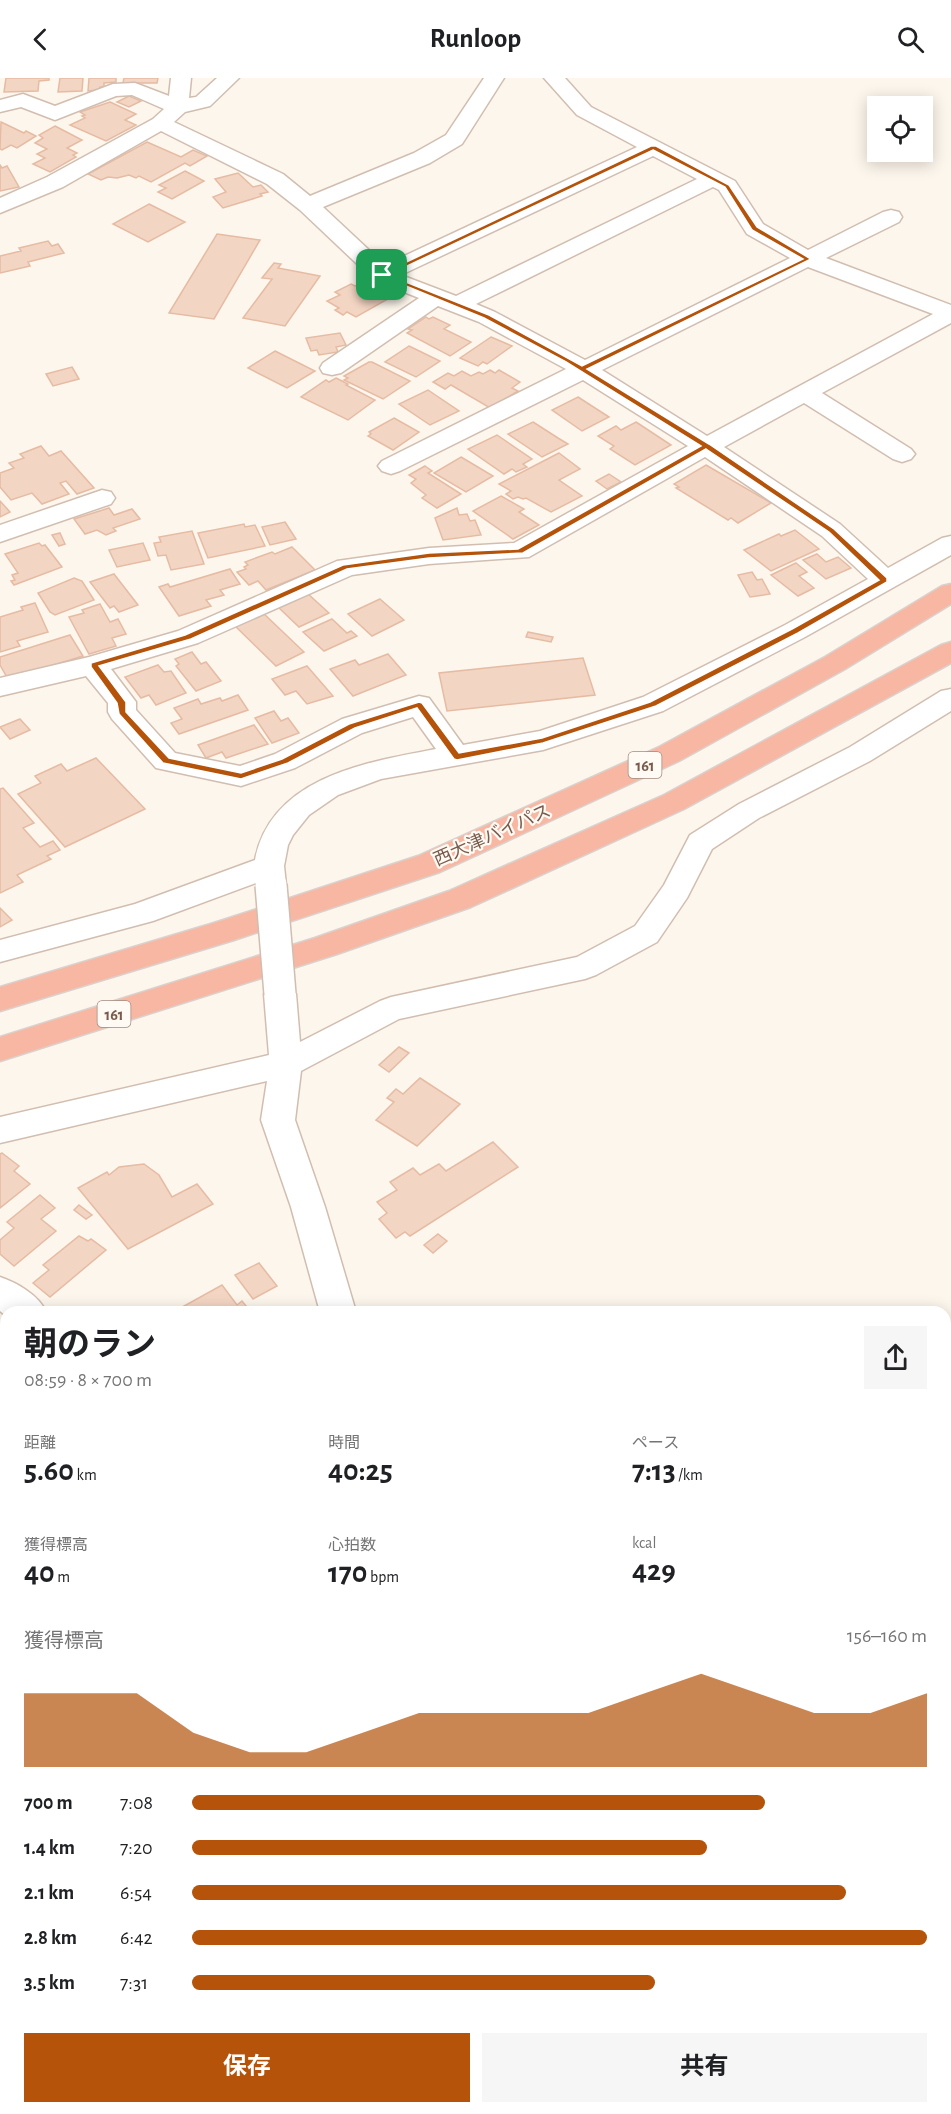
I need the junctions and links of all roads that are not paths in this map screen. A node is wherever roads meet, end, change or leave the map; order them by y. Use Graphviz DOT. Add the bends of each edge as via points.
graph roads {
  1 [pos="181,78"];
  2 [pos="229,78"];
  3 [pos="494,78"];
  4 [pos="554,78"];
  5 [pos="0,106"];
  6 [pos="178,107"];
  7 [pos="160,123"];
  8 [pos="654,147"];
  9 [pos="713,178"];
  10 [pos="308,205"];
  11 [pos="0,206"];
  12 [pos="891,217"];
  13 [pos="808,259"];
  14 [pos="382,275"];
  15 [pos="447,301"];
  16 [pos="951,314"];
  17 [pos="332,368"];
  18 [pos="582,369"];
  19 [pos="804,393"];
  20 [pos="706,446"];
  21 [pos="902,454"];
  22 [pos="392,466"];
  23 [pos="102,498"];
  24 [pos="0,534"];
  25 [pos="951,544"];
  26 [pos="885,580"];
  27 [pos="951,592"];
  28 [pos="951,651"];
  29 [pos="93,665"];
  30 [pos="0,687"];
  31 [pos="951,698"];
  32 [pos="457,757"];
  33 [pos="270,876"];
  34 [pos="0,951"];
  35 [pos="0,999"];
  36 [pos="0,1048"];
  37 [pos="286,1064"];
  38 [pos="0,1130"];
  39 [pos="0,1292"];
  40 [pos="20,1306"];
  41 [pos="336,1306"];
  1 -- 6 [label="street"];
  2 -- 6 [label="street" via="202,102"];
  3 -- 10 [label="street" via="454,139 422,158"];
  4 -- 8 [label="street" via="584,111"];
  5 -- 6 [label="street" via="23,100 55,114 113,90 135,89"];
  6 -- 7 [label="street"];
  7 -- 10 [label="street" via="275,179"];
  7 -- 11 [label="street" via="55,182"];
  8 -- 9 [label="street"];
  8 -- 14 [label="street"];
  9 -- 13 [label="street" via="727,186 755,229"];
  9 -- 15 [label="street"];
  10 -- 14 [label="street"];
  12 -- 13 [label="street"];
  13 -- 16 [label="street"];
  13 -- 18 [label="street"];
  14 -- 15 [label="street"];
  15 -- 17 [label="street"];
  15 -- 18 [label="street" via="487,317"];
  16 -- 19 [label="street"];
  18 -- 20 [label="street"];
  18 -- 22 [label="street"];
  19 -- 20 [label="street"];
  19 -- 21 [label="street"];
  20 -- 26 [label="street" via="831,530"];
  20 -- 29 [label="street" via="520,551 429,556 346,567 188,637"];
  23 -- 24 [label="street"];
  25 -- 26 [label="street"];
  26 -- 32 [label="street" via="653,704 543,740"];
  27 -- 35 [label="highway, 西大津バイパス / 161" via="835,663 669,754 429,864 223,932"];
  28 -- 36 [label="highway, 161" via="674,802 460,899 326,946"];
  29 -- 30 [label="street"];
  29 -- 32 [label="street" via="122,702 122,712 166,760 241,776 285,761 352,726 419,705"];
  31 -- 37 [label="street" via="860,754 749,811 701,842 676,890 646,934 585,967 391,1009"];
  32 -- 33 [label="street" via="376,770 328,788 299,808 282,829 273,845"];
  33 -- 34 [label="street"];
  33 -- 37 [label="street, bridge"];
  37 -- 38 [label="street"];
  37 -- 41 [label="street" via="278,1120"];
  39 -- 40 [label="street"];
}
